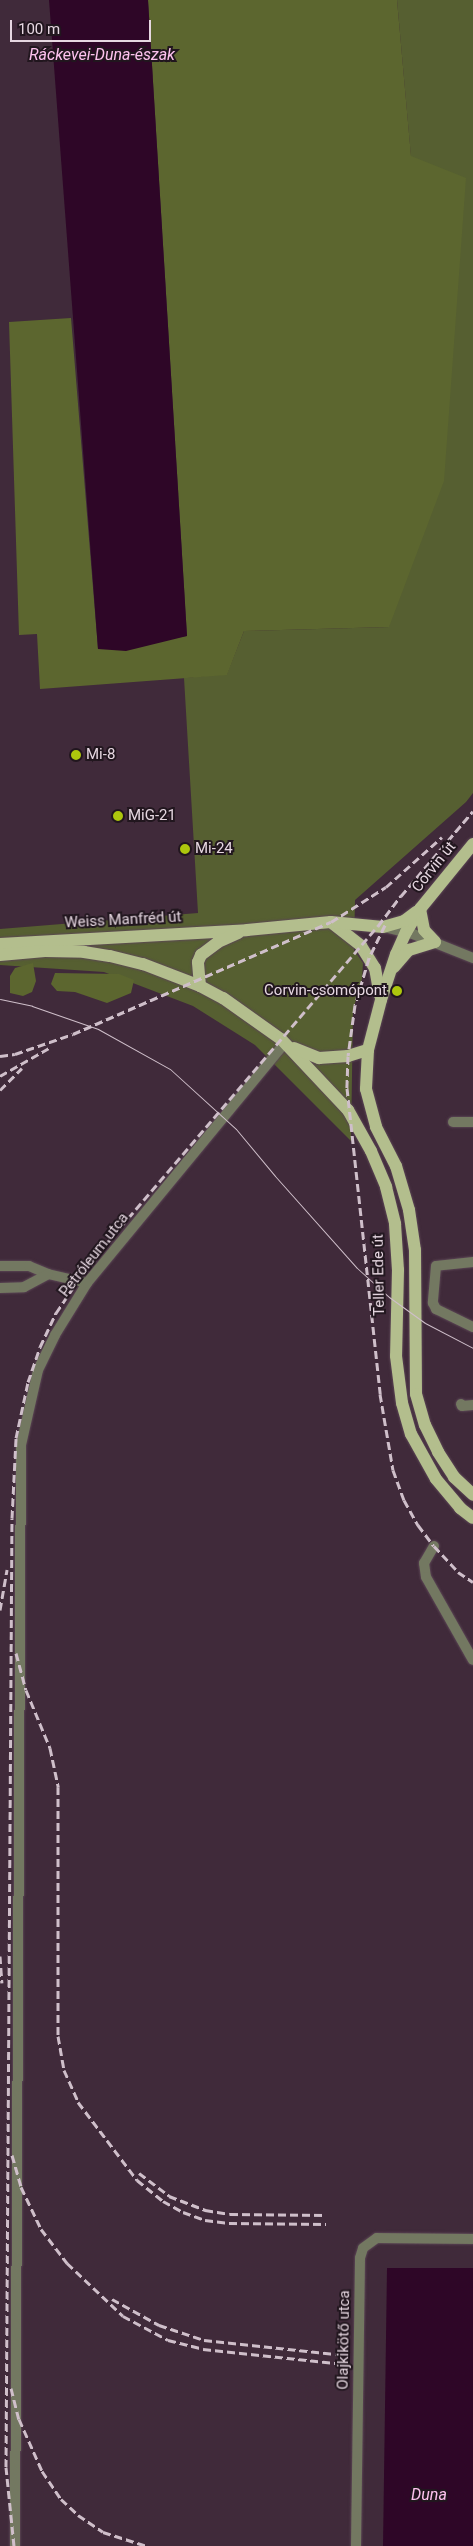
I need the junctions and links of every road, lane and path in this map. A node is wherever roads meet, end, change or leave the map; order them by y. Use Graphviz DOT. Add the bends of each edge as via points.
graph roads {
  1 [pos="473,844"];
  2 [pos="420,910"];
  3 [pos="331,922"];
  4 [pos="383,927"];
  5 [pos="248,930"];
  6 [pos="406,932"];
  7 [pos="3,942"];
  8 [pos="434,942"];
  9 [pos="0,955"];
  10 [pos="473,958"];
  11 [pos="387,977"];
  12 [pos="200,986"];
  13 [pos="381,1000"];
  14 [pos="285,1043"];
  15 [pos="368,1050"];
  16 [pos="453,1122"];
  17 [pos="473,1122"];
  18 [pos="473,1262"];
  19 [pos="0,1266"];
  20 [pos="48,1274"];
  21 [pos="87,1284"];
  22 [pos="0,1288"];
  23 [pos="473,1327"];
  24 [pos="461,1404"];
  25 [pos="473,1405"];
  26 [pos="473,1496"];
  27 [pos="473,1518"];
  28 [pos="434,1546"];
  29 [pos="473,1660"];
  30 [pos="473,2239"];
  31 [pos="15,2546"];
  32 [pos="356,2546"];
  1 -- 2 [label="main road, Corvin út"];
  2 -- 4 [label="main road" via="404,921"];
  2 -- 6 [label="main road"];
  2 -- 8 [label="main road" via="424,930"];
  3 -- 4 [label="main road, Weiss Manfréd út"];
  3 -- 5 [label="main road, Weiss Manfréd út"];
  3 -- 13 [label="main road" via="361,946 375,968"];
  4 -- 6 [label="street"];
  5 -- 7 [label="main road, Weiss Manfréd út"];
  5 -- 12 [label="main road, Weiss Manfréd út" via="218,942 201,954 198,962"];
  6 -- 8 [label="street"];
  6 -- 11 [label="main road"];
  8 -- 10 [label="street"];
  8 -- 11 [label="main road" via="410,950"];
  9 -- 12 [label="main road, Weiss Manfréd út" via="84,952 144,964"];
  11 -- 13 [label="main road"];
  12 -- 14 [label="main road, Weiss Manfréd út"];
  13 -- 15 [label="main road"];
  14 -- 15 [label="main road" via="319,1058 348,1056"];
  14 -- 21 [label="street, Petróleum utca"];
  14 -- 27 [label="main road, Teller Ede út" via="348,1110 386,1187 395,1224 398,1270 396,1356 402,1403 411,1434 436,1479 460,1508"];
  15 -- 26 [label="main road" via="367,1100 376,1127 396,1166 407,1201 415,1250 416,1394 425,1425 438,1452 454,1477"];
  16 -- 17 [label="street"];
  18 -- 23 [label="street" via="436,1266 433,1303 436,1309"];
  19 -- 20 [label="street" via="29,1266"];
  20 -- 21 [label="street"];
  20 -- 22 [label="street" via="24,1287"];
  21 -- 31 [label="street, Petróleum utca" via="55,1335 38,1370 21,1445"];
  24 -- 25 [label="street"];
  28 -- 29 [label="street" via="424,1563 426,1577"];
  30 -- 32 [label="street, Olajkikötő utca" via="377,2238 363,2248 360,2258"];
}
